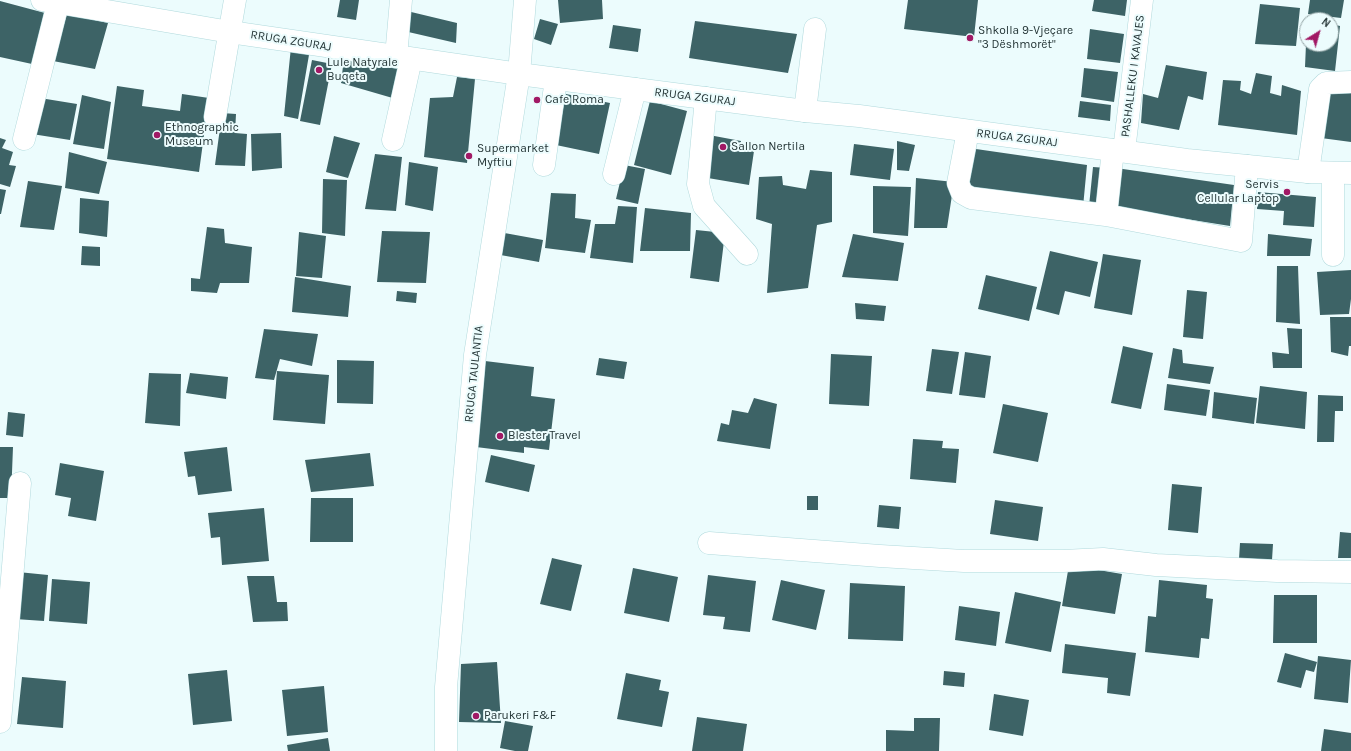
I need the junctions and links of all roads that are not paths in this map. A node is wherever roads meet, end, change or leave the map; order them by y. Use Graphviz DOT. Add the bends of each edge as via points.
graph roads {
  1 [pos="235,0"];
  2 [pos="401,0"];
  3 [pos="525,0"];
  4 [pos="1142,0"];
  5 [pos="50,1"];
  6 [pos="815,29"];
  7 [pos="230,32"];
  8 [pos="404,58"];
  9 [pos="519,74"];
  10 [pos="556,79"];
  11 [pos="1351,82"];
  12 [pos="635,89"];
  13 [pos="706,98"];
  14 [pos="805,111"];
  15 [pos="215,117"];
  16 [pos="968,131"];
  17 [pos="24,139"];
  18 [pos="393,140"];
  19 [pos="1119,151"];
  20 [pos="544,164"];
  21 [pos="1247,166"];
  22 [pos="1308,172"];
  23 [pos="1342,173"];
  24 [pos="614,174"];
  25 [pos="1106,215"];
  26 [pos="747,254"];
  27 [pos="1333,255"];
  28 [pos="20,483"];
  29 [pos="710,543"];
  30 [pos="1351,572"];
  31 [pos="0,722"];
  32 [pos="446,751"];
  1 -- 7 [label="street"];
  2 -- 8 [label="street"];
  3 -- 9 [label="street, RRUGA TAULANTIA"];
  4 -- 19 [label="street, PASHALLEKU I KAVAJES"];
  5 -- 7 [label="street, RRUGA ZGURAJ"];
  5 -- 17 [label="street"];
  6 -- 14 [label="street"];
  7 -- 8 [label="street, RRUGA ZGURAJ"];
  7 -- 15 [label="street"];
  8 -- 9 [label="street, RRUGA ZGURAJ"];
  8 -- 18 [label="street"];
  9 -- 10 [label="street, RRUGA ZGURAJ"];
  9 -- 32 [label="street, RRUGA TAULANTIA" via="475,355 446,687"];
  10 -- 12 [label="street, RRUGA ZGURAJ"];
  10 -- 20 [label="street"];
  11 -- 22 [label="street" via="1326,83 1320,89"];
  12 -- 13 [label="street, RRUGA ZGURAJ"];
  12 -- 24 [label="street"];
  13 -- 14 [label="street, RRUGA ZGURAJ"];
  13 -- 26 [label="street" via="698,184 704,206"];
  14 -- 16 [label="street, RRUGA ZGURAJ"];
  16 -- 19 [label="street, RRUGA ZGURAJ"];
  16 -- 25 [label="street" via="958,183 962,193 971,198"];
  19 -- 21 [label="street, RRUGA ZGURAJ"];
  19 -- 25 [label="street, PASHALLEKU I KAVAJES"];
  21 -- 22 [label="street, RRUGA ZGURAJ"];
  21 -- 25 [label="street" via="1241,241"];
  22 -- 23 [label="street, RRUGA ZGURAJ"];
  23 -- 27 [label="street"];
  28 -- 31 [label="street"];
  29 -- 30 [label="street" via="964,561 1103,559 1276,571"];
}
